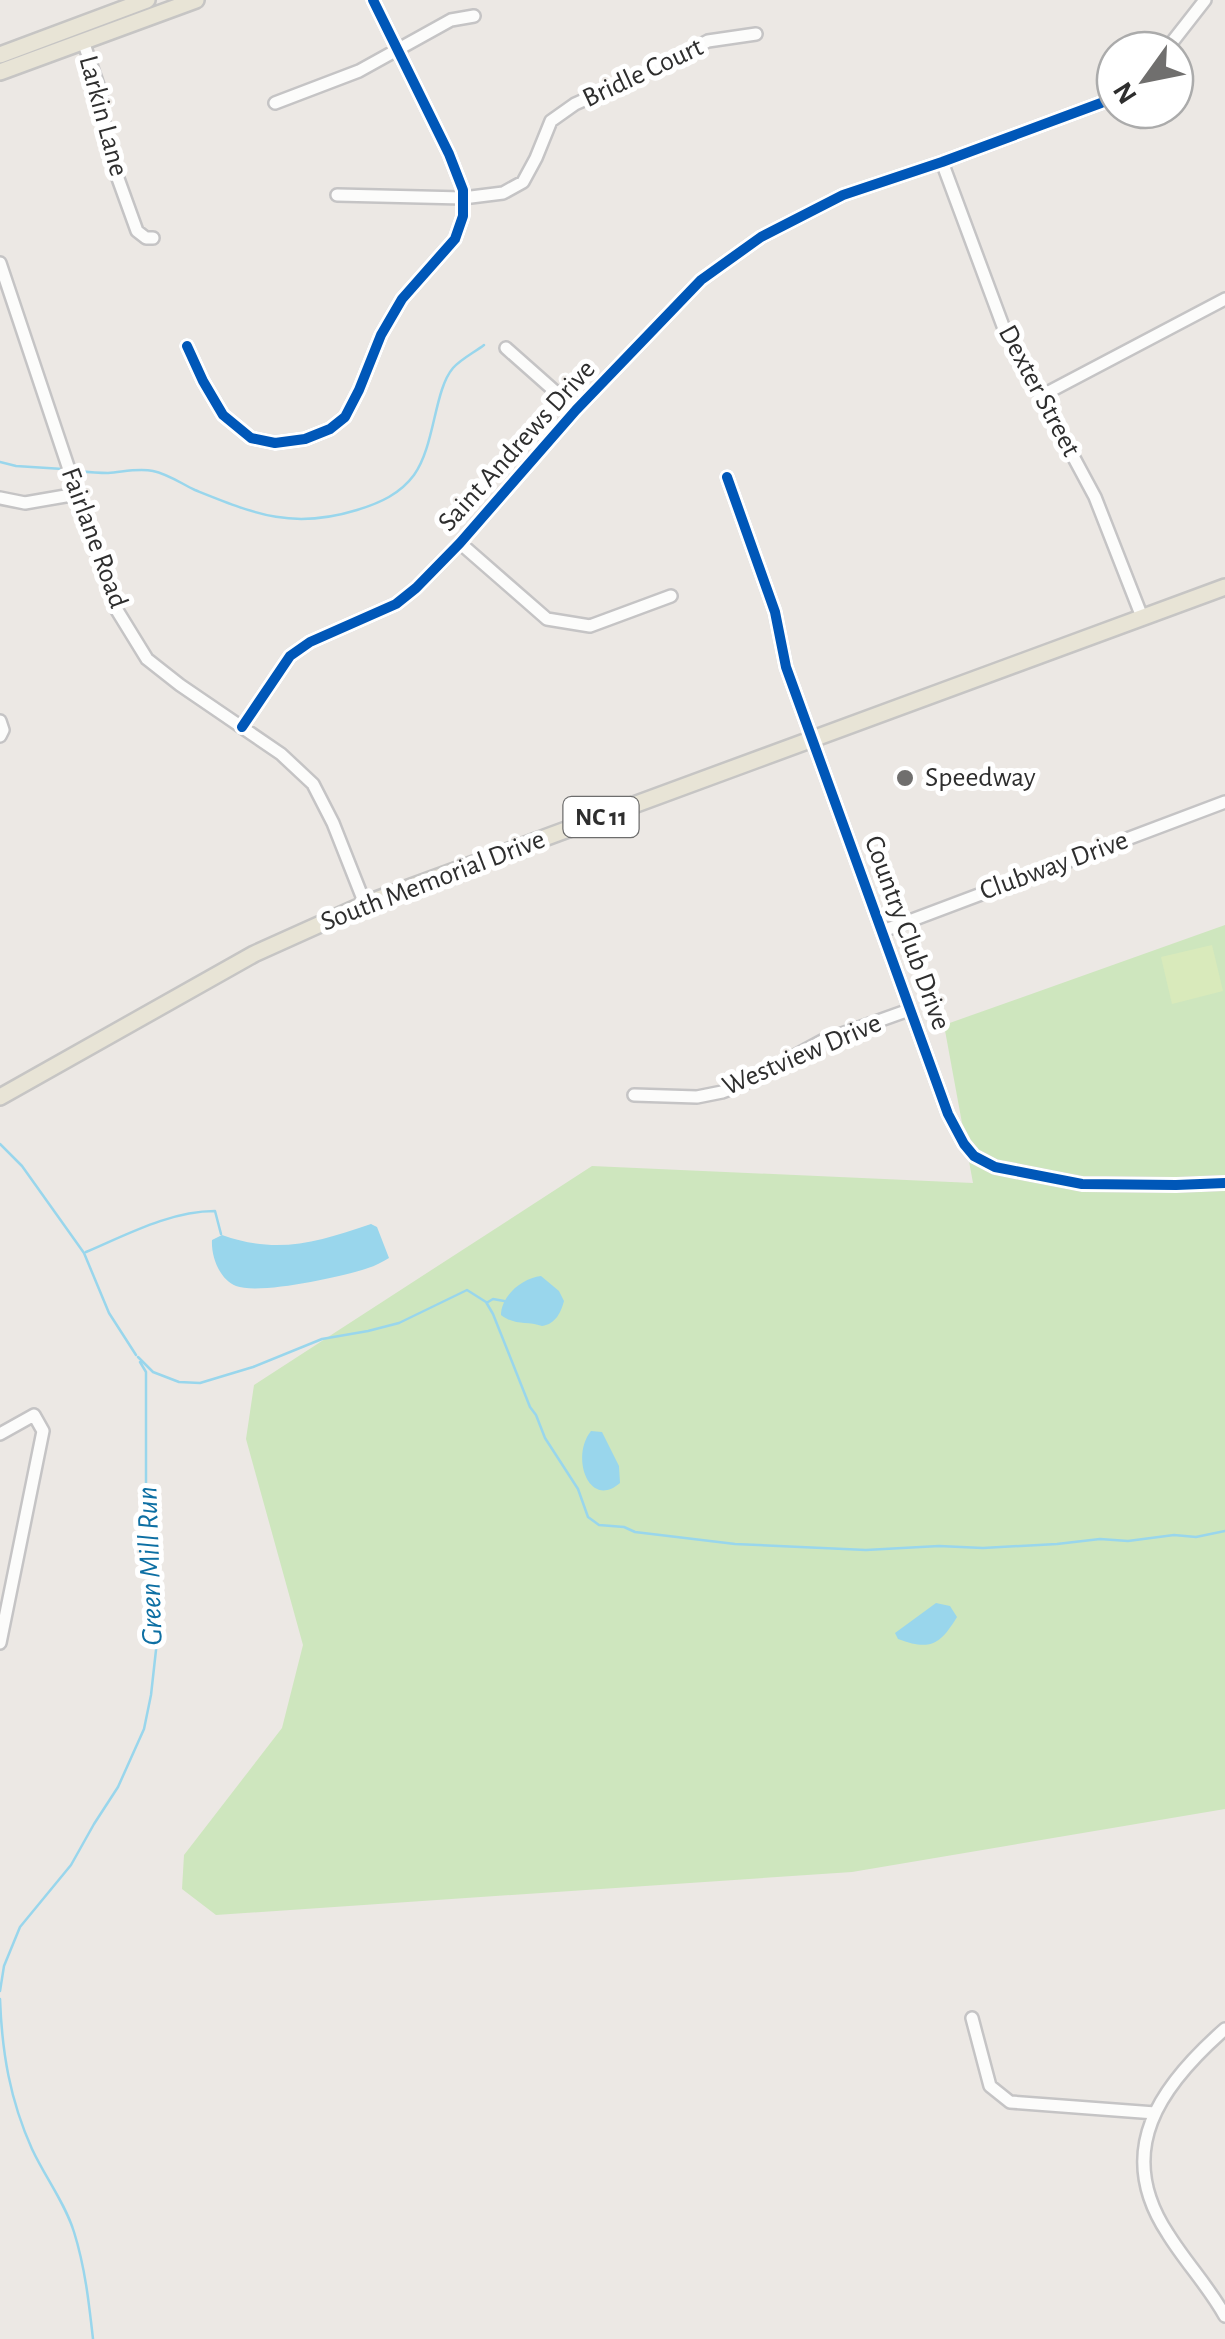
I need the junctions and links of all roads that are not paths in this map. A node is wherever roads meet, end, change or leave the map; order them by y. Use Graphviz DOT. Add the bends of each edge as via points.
graph roads {
  1 [pos="196,0"];
  2 [pos="372,0"];
  3 [pos="1205,0"];
  4 [pos="149,5"];
  5 [pos="474,16"];
  6 [pos="1182,30"];
  7 [pos="756,34"];
  8 [pos="83,41"];
  9 [pos="398,51"];
  10 [pos="0,55"];
  11 [pos="0,72"];
  12 [pos="274,103"];
  13 [pos="1095,105"];
  14 [pos="942,162"];
  15 [pos="337,195"];
  16 [pos="463,198"];
  17 [pos="153,238"];
  18 [pos="0,262"];
  19 [pos="1225,299"];
  20 [pos="188,346"];
  21 [pos="506,348"];
  22 [pos="1041,396"];
  23 [pos="576,410"];
  24 [pos="727,478"];
  25 [pos="77,494"];
  26 [pos="0,498"];
  27 [pos="460,543"];
  28 [pos="1225,587"];
  29 [pos="671,596"];
  30 [pos="1142,618"];
  31 [pos="0,720"];
  32 [pos="242,727"];
  33 [pos="0,736"];
  34 [pos="813,740"];
  35 [pos="1225,802"];
  36 [pos="365,904"];
  37 [pos="883,931"];
  38 [pos="910,1010"];
  39 [pos="634,1095"];
  40 [pos="0,1097"];
  41 [pos="1225,1183"];
  42 [pos="0,1434"];
  43 [pos="3,1621"];
  44 [pos="0,1643"];
  45 [pos="972,2018"];
  46 [pos="1225,2029"];
  47 [pos="1155,2113"];
  48 [pos="1225,2316"];
  1 -- 4 [label="main road"];
  2 -- 9 [label="street"];
  3 -- 6 [label="street"];
  4 -- 8 [label="main road"];
  4 -- 10 [label="main road"];
  5 -- 9 [label="street" via="452,20"];
  7 -- 16 [label="street, Bridle Court" via="708,40 575,104 551,122 522,182 503,193"];
  8 -- 11 [label="main road"];
  8 -- 17 [label="street, Larkin Lane" via="100,91 109,153 138,231"];
  9 -- 12 [label="street"];
  9 -- 16 [label="street" via="450,154"];
  13 -- 14 [label="street, Saint Andrews Drive"];
  14 -- 22 [label="street, Dexter Street" via="1003,326"];
  14 -- 23 [label="street, Saint Andrews Drive" via="843,195 761,237 701,280"];
  15 -- 16 [label="street, Bridle Court"];
  16 -- 20 [label="street" via="455,239 402,299 359,390 330,430 275,443 251,438 223,415"];
  18 -- 25 [label="street, Fairlane Road"];
  19 -- 22 [label="street"];
  21 -- 23 [label="street"];
  22 -- 30 [label="street, Dexter Street" via="1095,497"];
  23 -- 27 [label="street, Saint Andrews Drive"];
  24 -- 34 [label="street, Country Club Drive"];
  25 -- 26 [label="street" via="25,503"];
  25 -- 32 [label="street, Fairlane Road" via="115,607 148,659"];
  27 -- 29 [label="street" via="547,618 590,626"];
  27 -- 32 [label="street, Saint Andrews Drive" via="396,604 290,656"];
  28 -- 30 [label="main road, South Memorial Drive / NC 11"];
  30 -- 34 [label="main road, South Memorial Drive / NC 11"];
  31 -- 33 [label="street"];
  32 -- 36 [label="street, Fairlane Road" via="313,784"];
  34 -- 36 [label="main road, South Memorial Drive / NC 11"];
  34 -- 37 [label="street, Country Club Drive"];
  35 -- 37 [label="street, Clubway Drive"];
  36 -- 40 [label="main road, South Memorial Drive / NC 11" via="254,954"];
  37 -- 38 [label="street, Country Club Drive"];
  38 -- 39 [label="street, Westview Drive" via="822,1041 722,1092"];
  38 -- 41 [label="street, Country Club Drive" via="956,1131 984,1162 1082,1184"];
  42 -- 43 [label="street" via="34,1414 42,1431"];
  43 -- 44 [label="street"];
  45 -- 47 [label="street" via="990,2086 1010,2102"];
  46 -- 47 [label="street" via="1172,2083"];
  47 -- 48 [label="street" via="1143,2145 1152,2204"];
}
